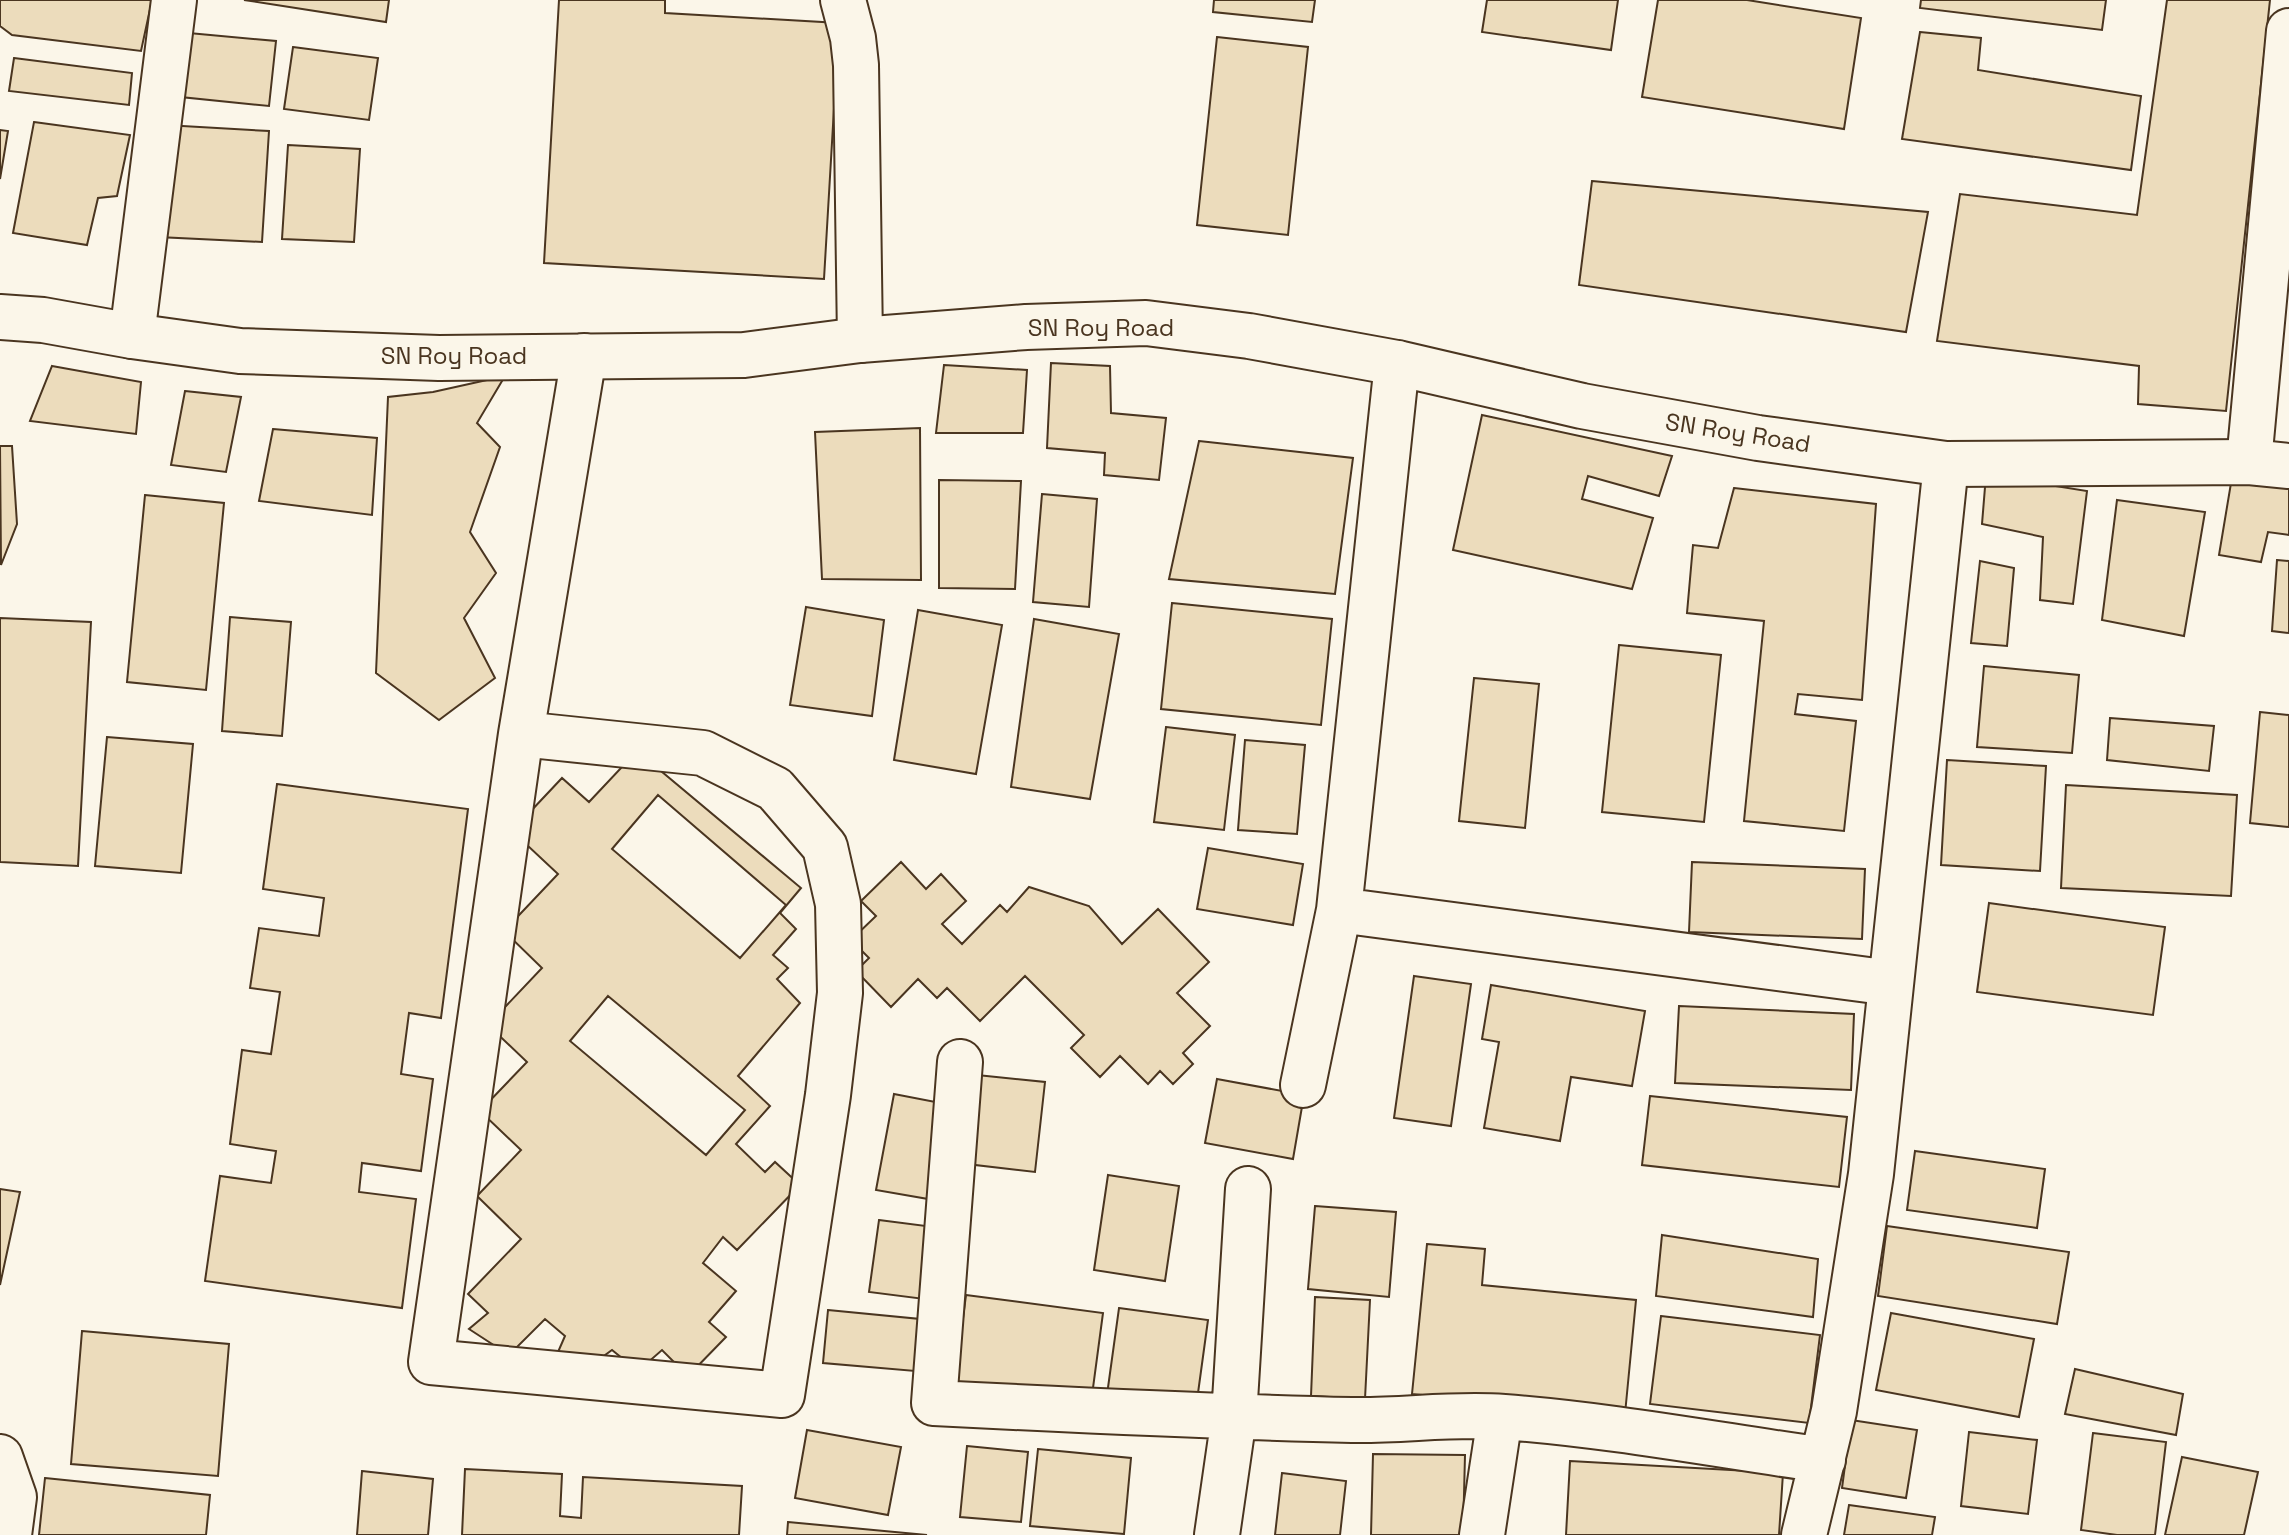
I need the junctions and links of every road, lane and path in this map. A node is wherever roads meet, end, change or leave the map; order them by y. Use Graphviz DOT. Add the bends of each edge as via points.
graph roads {
  1 [pos="174,0"];
  2 [pos="843,0"];
  3 [pos="2289,31"];
  4 [pos="0,317"];
  5 [pos="132,336"];
  6 [pos="860,340"];
  7 [pos="584,356"];
  8 [pos="1397,363"];
  9 [pos="1946,464"];
  10 [pos="2269,464"];
  11 [pos="521,734"];
  12 [pos="1339,910"];
  13 [pos="1891,983"];
  14 [pos="960,1062"];
  15 [pos="1303,1085"];
  16 [pos="1248,1189"];
  17 [pos="1234,1417"];
  18 [pos="1500,1417"];
  19 [pos="0,1457"];
  20 [pos="1823,1460"];
  21 [pos="9,1535"];
  22 [pos="1217,1535"];
  23 [pos="1482,1535"];
  24 [pos="1804,1535"];
  1 -- 5 [label="street"];
  2 -- 6 [label="street" via="856,65"];
  3 -- 10 [label="street"];
  4 -- 5 [label="street, SN Roy Road"];
  5 -- 7 [label="street, SN Roy Road" via="240,351 439,358"];
  6 -- 7 [label="street, SN Roy Road" via="744,355"];
  6 -- 8 [label="street, SN Roy Road" via="1146,323"];
  7 -- 11 [label="street"];
  8 -- 9 [label="street, SN Roy Road" via="1582,406"];
  8 -- 12 [label="street"];
  9 -- 10 [label="street, SN Roy Road"];
  9 -- 13 [label="street"];
  11 -- 11 [label="street" via="431,1362 782,1395 840,993 838,904 825,847 775,789 703,753"];
  12 -- 13 [label="street"];
  12 -- 15 [label="street"];
  13 -- 20 [label="street" via="1871,1174"];
  14 -- 17 [label="street" via="934,1403"];
  16 -- 17 [label="street"];
  17 -- 18 [label="street"];
  17 -- 22 [label="street"];
  18 -- 20 [label="street"];
  18 -- 23 [label="street"];
  19 -- 21 [label="street" via="14,1497"];
  20 -- 24 [label="street"];
}
